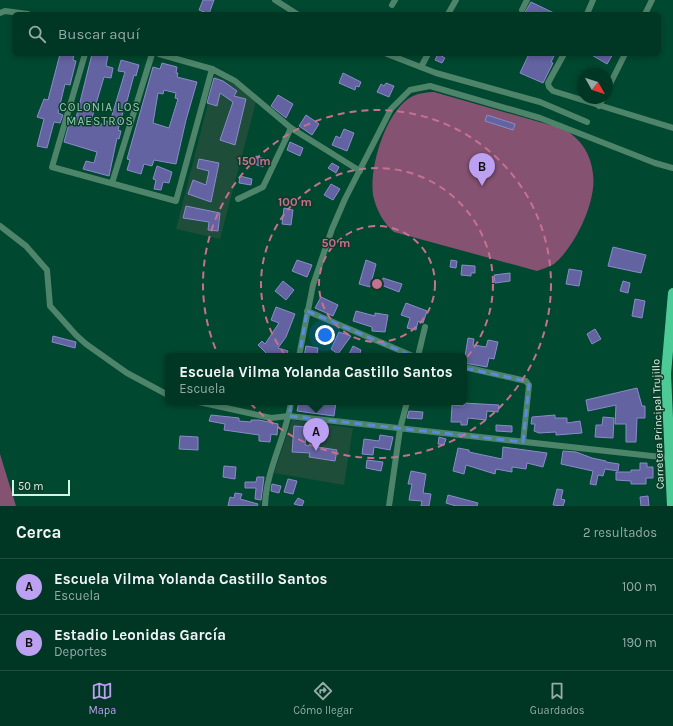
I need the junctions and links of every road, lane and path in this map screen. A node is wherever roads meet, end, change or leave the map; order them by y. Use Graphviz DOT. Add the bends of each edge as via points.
graph roads {
  1 [pos="275,0"];
  2 [pos="456,0"];
  3 [pos="527,0"];
  4 [pos="593,0"];
  5 [pos="652,0"];
  6 [pos="522,10"];
  7 [pos="13,12"];
  8 [pos="295,12"];
  9 [pos="449,12"];
  10 [pos="588,12"];
  11 [pos="646,12"];
  12 [pos="0,13"];
  13 [pos="84,56"];
  14 [pos="151,56"];
  15 [pos="166,56"];
  16 [pos="392,56"];
  17 [pos="427,56"];
  18 [pos="563,56"];
  19 [pos="624,56"];
  20 [pos="421,67"];
  21 [pos="212,69"];
  22 [pos="613,78"];
  23 [pos="599,106"];
  24 [pos="587,122"];
  25 [pos="291,128"];
  26 [pos="673,128"];
  27 [pos="673,168"];
  28 [pos="360,171"];
  29 [pos="112,183"];
  30 [pos="238,198"];
  31 [pos="0,226"];
  32 [pos="673,296"];
  33 [pos="307,311"];
  34 [pos="425,326"];
  35 [pos="300,353"];
  36 [pos="406,353"];
  37 [pos="419,353"];
  38 [pos="467,368"];
  39 [pos="165,393"];
  40 [pos="212,405"];
  41 [pos="291,405"];
  42 [pos="406,405"];
  43 [pos="289,416"];
  44 [pos="400,428"];
  45 [pos="523,442"];
  46 [pos="670,458"];
  47 [pos="265,506"];
  48 [pos="389,506"];
  49 [pos="672,506"];
  1 -- 8 [label="street"];
  2 -- 9 [label="street"];
  3 -- 6 [label="street"];
  4 -- 10 [label="street"];
  5 -- 11 [label="street"];
  7 -- 12 [label="street"];
  13 -- 29 [label="street" via="52,167"];
  14 -- 29 [label="street"];
  15 -- 21 [label="street"];
  16 -- 20 [label="street"];
  17 -- 20 [label="street"];
  18 -- 23 [label="street" via="548,83 549,87 553,91"];
  19 -- 22 [label="street"];
  20 -- 24 [label="street" via="540,102"];
  21 -- 25 [label="street" via="235,81"];
  21 -- 29 [label="street" via="176,201"];
  23 -- 26 [label="street"];
  25 -- 28 [label="street"];
  25 -- 30 [label="street" via="263,187"];
  27 -- 28 [label="street" via="540,118 430,86 410,90 391,109"];
  28 -- 33 [label="street" via="332,229"];
  31 -- 39 [label="street" via="26,246 47,270 50,306 76,335 127,373"];
  32 -- 46 [label="main road, Carretera Principal Trujillo" via="666,374"];
  33 -- 35 [label="street"];
  33 -- 36 [label="street"];
  34 -- 37 [label="street"];
  38 -- 45 [label="street" via="526,381 529,385"];
  40 -- 43 [label="street" via="271,418"];
  41 -- 43 [label="street"];
  42 -- 44 [label="street"];
  43 -- 44 [label="street"];
  43 -- 47 [label="street" via="269,475"];
  44 -- 45 [label="street"];
  44 -- 48 [label="street"];
  45 -- 46 [label="street"];
  46 -- 49 [label="main road, Carretera Principal Trujillo"];
}
